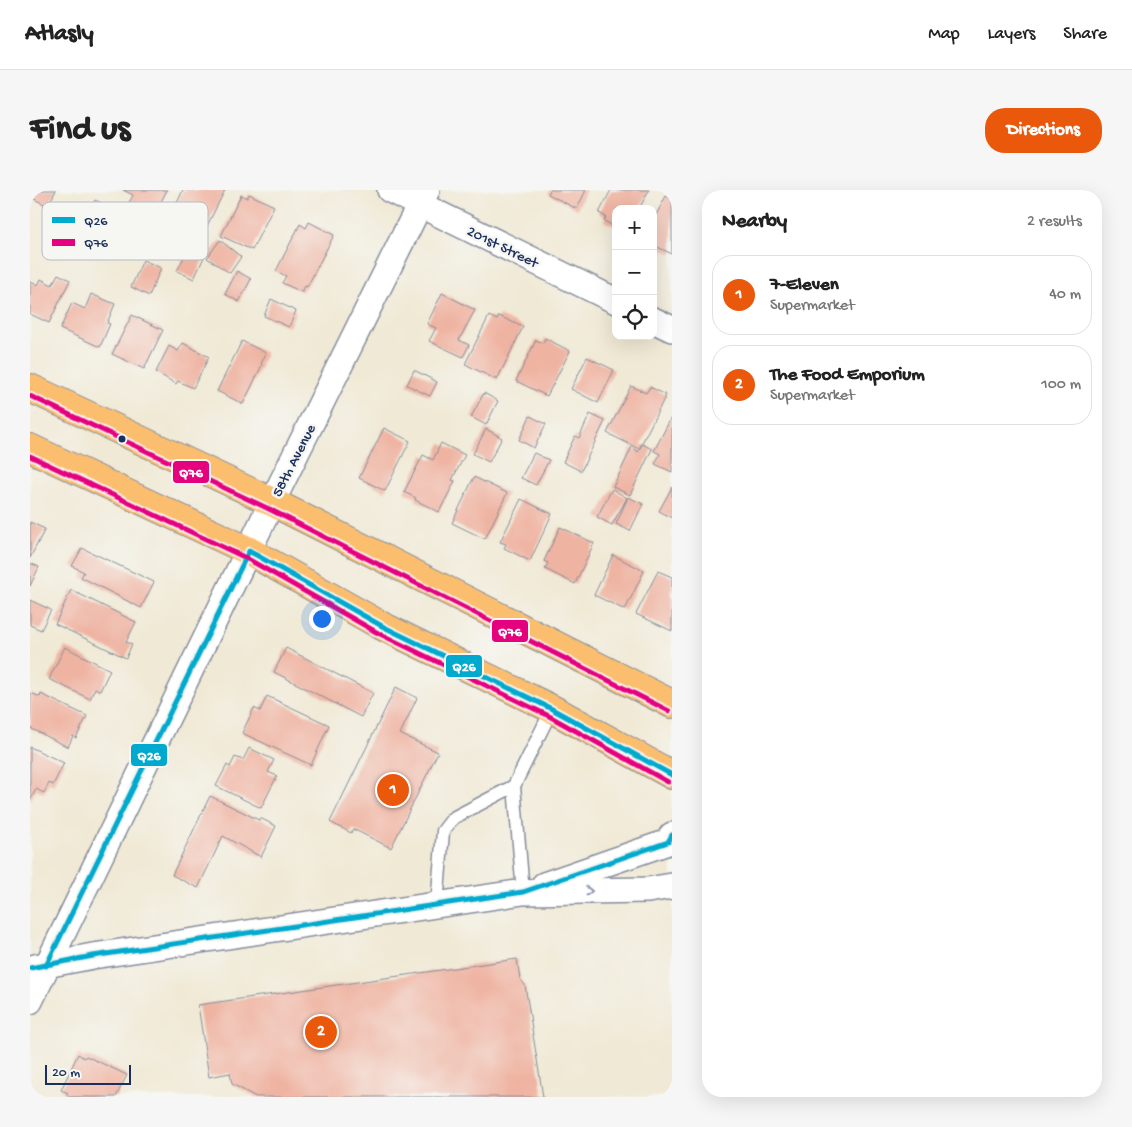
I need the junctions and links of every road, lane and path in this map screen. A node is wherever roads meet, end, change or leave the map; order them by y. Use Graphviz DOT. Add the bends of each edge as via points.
graph roads {
  1 [pos="390,190"];
  2 [pos="423,197"];
  3 [pos="612,299"];
  4 [pos="657,322"];
  5 [pos="672,329"];
  6 [pos="30,388"];
  7 [pos="30,448"];
  8 [pos="272,502"];
  9 [pos="249,551"];
  10 [pos="672,704"];
  11 [pos="552,709"];
  12 [pos="672,774"];
  13 [pos="514,786"];
  14 [pos="672,835"];
  15 [pos="672,886"];
  16 [pos="523,892"];
  17 [pos="437,905"];
  18 [pos="38,967"];
  19 [pos="30,1001"];
  1 -- 2 [label="street, 201st Street"];
  2 -- 3 [label="street, 201st Street"];
  2 -- 8 [label="street, 58th Avenue"];
  4 -- 5 [label="street"];
  6 -- 8 [label="main road"];
  7 -- 9 [label="main road"];
  8 -- 9 [label="street, 58th Avenue"];
  8 -- 10 [label="main road"];
  9 -- 11 [label="main road" via="382,626"];
  9 -- 18 [label="street, 58th Avenue"];
  11 -- 12 [label="main road"];
  11 -- 13 [label="lane"];
  13 -- 16 [label="lane"];
  13 -- 17 [label="lane" via="453,818 442,831"];
  14 -- 16 [label="street" via="668,842"];
  16 -- 15 [label="street, one-way" via="648,890"];
  16 -- 17 [label="street"];
  17 -- 18 [label="street"];
  18 -- 19 [label="street, 58th Avenue"];
}
